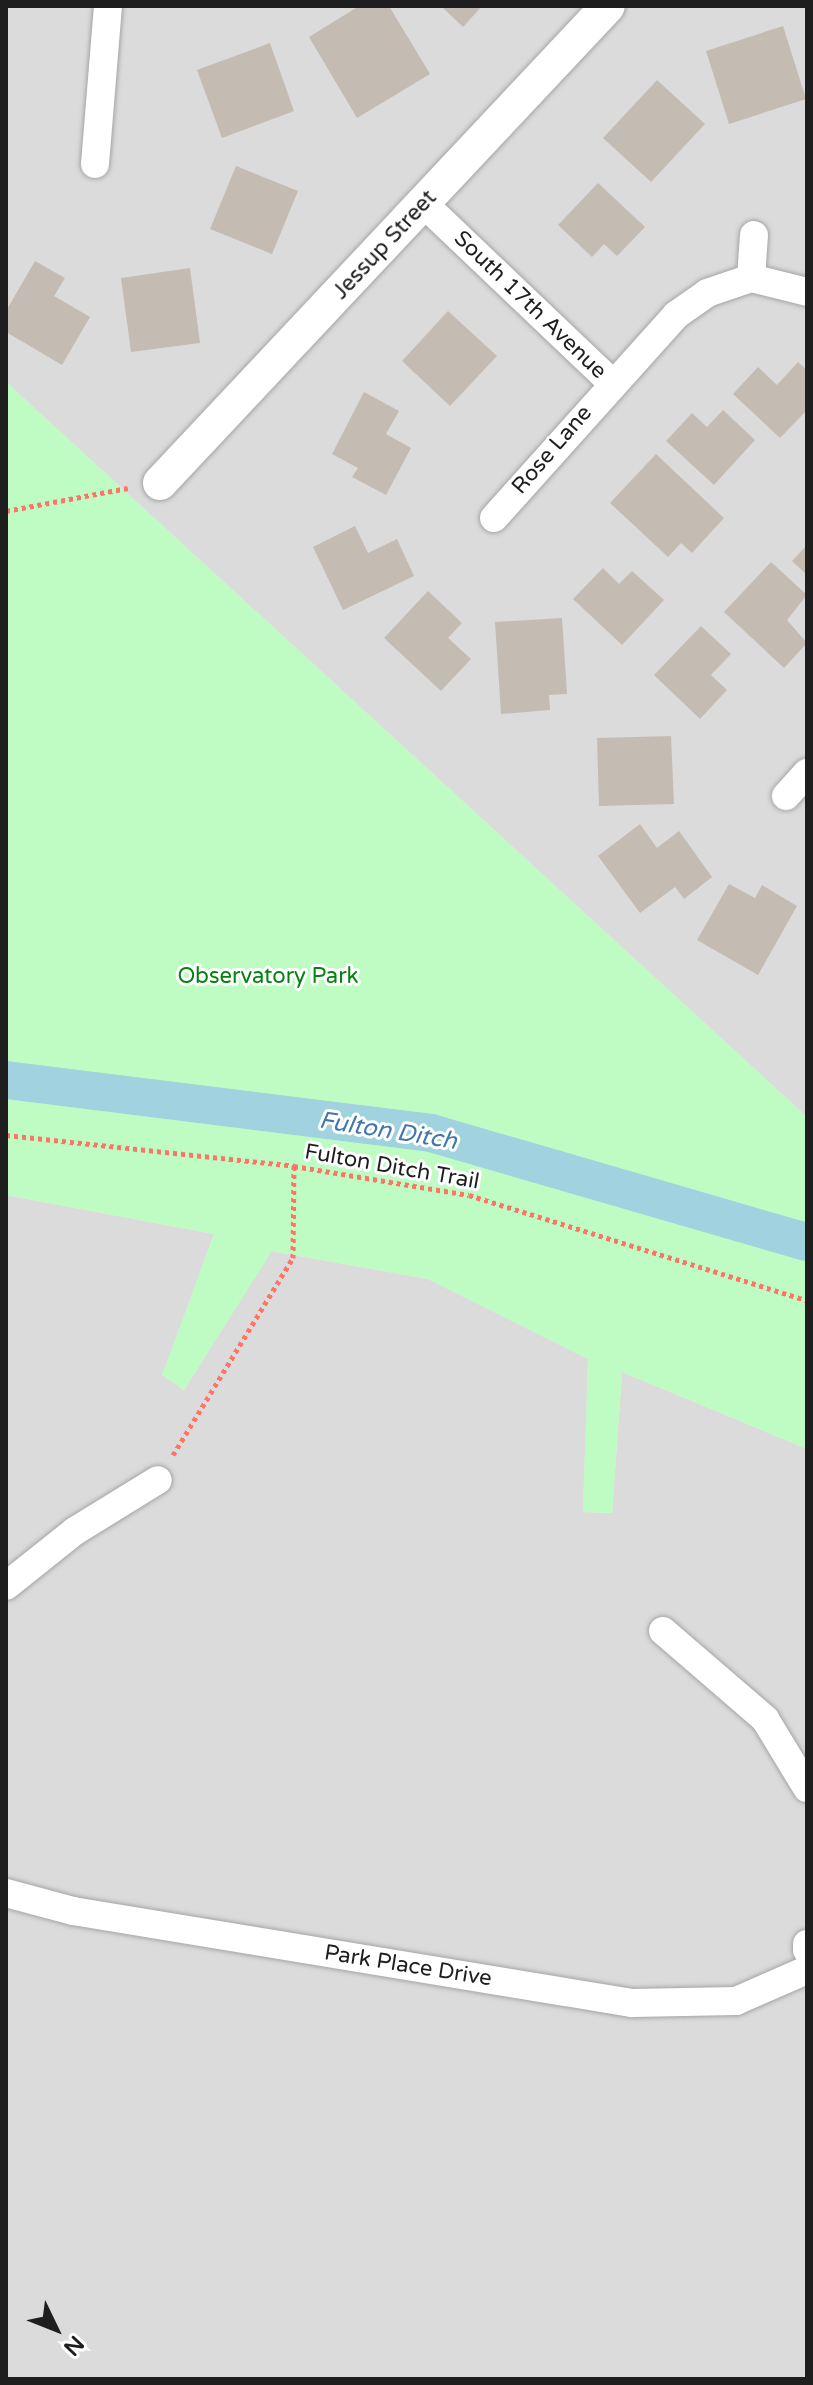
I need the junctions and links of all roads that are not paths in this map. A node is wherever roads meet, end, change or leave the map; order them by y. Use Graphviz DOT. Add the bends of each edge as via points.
graph roads {
  1 [pos="108,6"];
  2 [pos="608,6"];
  3 [pos="95,164"];
  4 [pos="424,204"];
  5 [pos="754,235"];
  6 [pos="751,278"];
  7 [pos="807,292"];
  8 [pos="611,382"];
  9 [pos="160,483"];
  10 [pos="494,518"];
  11 [pos="807,773"];
  12 [pos="786,796"];
  13 [pos="158,1480"];
  14 [pos="6,1586"];
  15 [pos="663,1631"];
  16 [pos="807,1788"];
  17 [pos="6,1893"];
  18 [pos="807,1970"];
  1 -- 3 [label="street"];
  2 -- 4 [label="street, Jessup Street"];
  4 -- 8 [label="street, South 17th Avenue"];
  4 -- 9 [label="street, Jessup Street"];
  5 -- 6 [label="street"];
  6 -- 7 [label="street"];
  6 -- 8 [label="street, South 17th Avenue" via="707,293 676,315"];
  8 -- 10 [label="street, Rose Lane"];
  11 -- 12 [label="street"];
  13 -- 14 [label="street" via="75,1531"];
  15 -- 16 [label="street" via="765,1719"];
  17 -- 18 [label="street, Park Place Drive" via="73,1911 632,2003 736,2001"];
}
